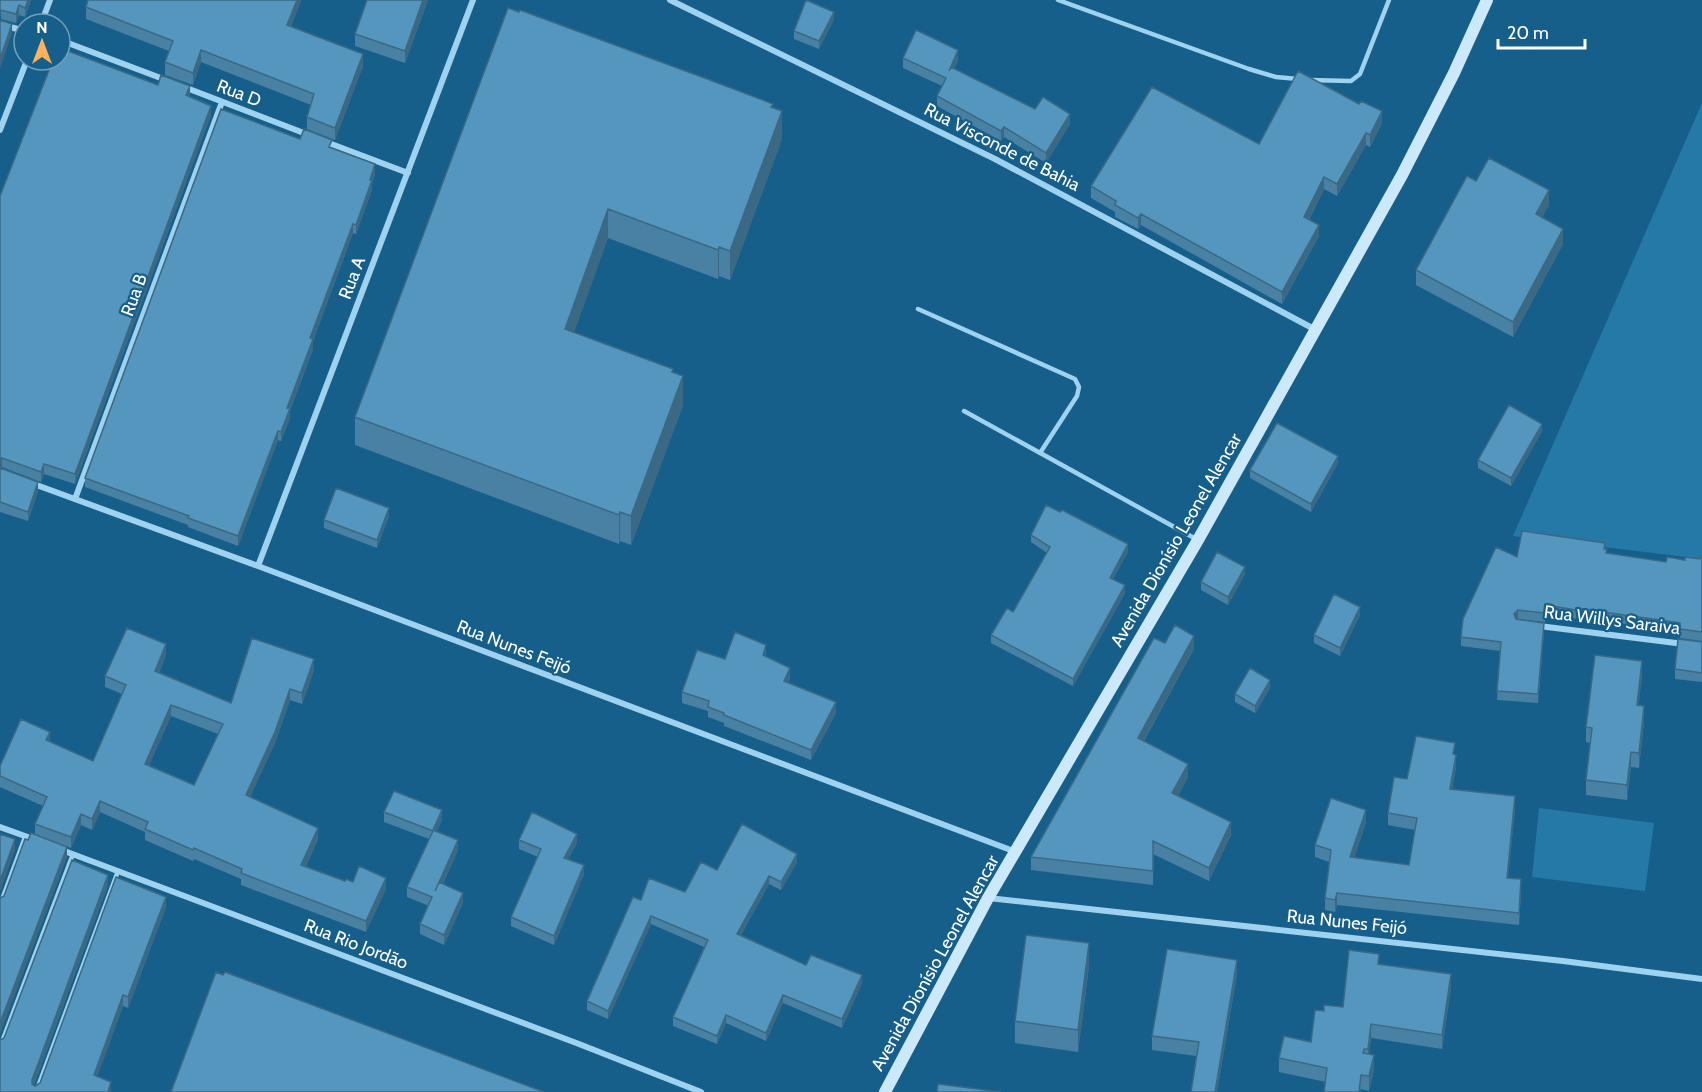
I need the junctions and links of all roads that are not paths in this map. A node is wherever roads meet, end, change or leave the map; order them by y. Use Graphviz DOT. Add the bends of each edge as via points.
graph roads {
  1 [pos="473,0"];
  2 [pos="670,0"];
  3 [pos="1058,0"];
  4 [pos="1389,0"];
  5 [pos="1487,0"];
  6 [pos="72,45"];
  7 [pos="22,72"];
  8 [pos="222,102"];
  9 [pos="0,130"];
  10 [pos="408,173"];
  11 [pos="918,309"];
  12 [pos="1316,330"];
  13 [pos="964,411"];
  14 [pos="1040,453"];
  15 [pos="22,480"];
  16 [pos="75,499"];
  17 [pos="1198,540"];
  18 [pos="258,566"];
  19 [pos="1531,625"];
  20 [pos="1691,645"];
  21 [pos="0,827"];
  22 [pos="25,837"];
  23 [pos="44,844"];
  24 [pos="54,847"];
  25 [pos="1016,852"];
  26 [pos="73,855"];
  27 [pos="118,872"];
  28 [pos="988,898"];
  29 [pos="0,905"];
  30 [pos="1702,979"];
  31 [pos="0,1047"];
  32 [pos="36,1092"];
  33 [pos="701,1092"];
  34 [pos="885,1092"];
  1 -- 10 [label="street, Rua A"];
  2 -- 12 [label="street, Rua Visconde de Bahia" via="995,159"];
  3 -- 4 [label="lane" via="1276,77 1341,82 1360,74"];
  5 -- 12 [label="main road, Avenida Dionísio Leonel Alencar" via="1402,175"];
  6 -- 8 [label="street, Rua D"];
  7 -- 9 [label="street"];
  8 -- 10 [label="street, Rua D"];
  8 -- 16 [label="street, Rua B"];
  10 -- 18 [label="street, Rua A"];
  11 -- 14 [label="lane" via="1075,379 1079,387 1077,396"];
  12 -- 17 [label="main road, Avenida Dionísio Leonel Alencar"];
  13 -- 14 [label="lane"];
  14 -- 17 [label="lane"];
  15 -- 16 [label="street, Rua Nunes Feijó"];
  16 -- 18 [label="street, Rua Nunes Feijó"];
  17 -- 25 [label="main road, Avenida Dionísio Leonel Alencar"];
  18 -- 25 [label="street, Rua Nunes Feijó"];
  19 -- 20 [label="street, Rua Willys Saraiva"];
  21 -- 22 [label="street"];
  22 -- 23 [label="street"];
  22 -- 29 [label="lane"];
  24 -- 26 [label="street, Rua Rio Jordão"];
  25 -- 28 [label="main road, Avenida Dionísio Leonel Alencar"];
  26 -- 27 [label="street, Rua Rio Jordão"];
  26 -- 31 [label="lane"];
  27 -- 32 [label="lane"];
  27 -- 33 [label="street, Rua Rio Jordão"];
  28 -- 30 [label="street, Rua Nunes Feijó"];
  28 -- 34 [label="main road, Avenida Dionísio Leonel Alencar"];
}
